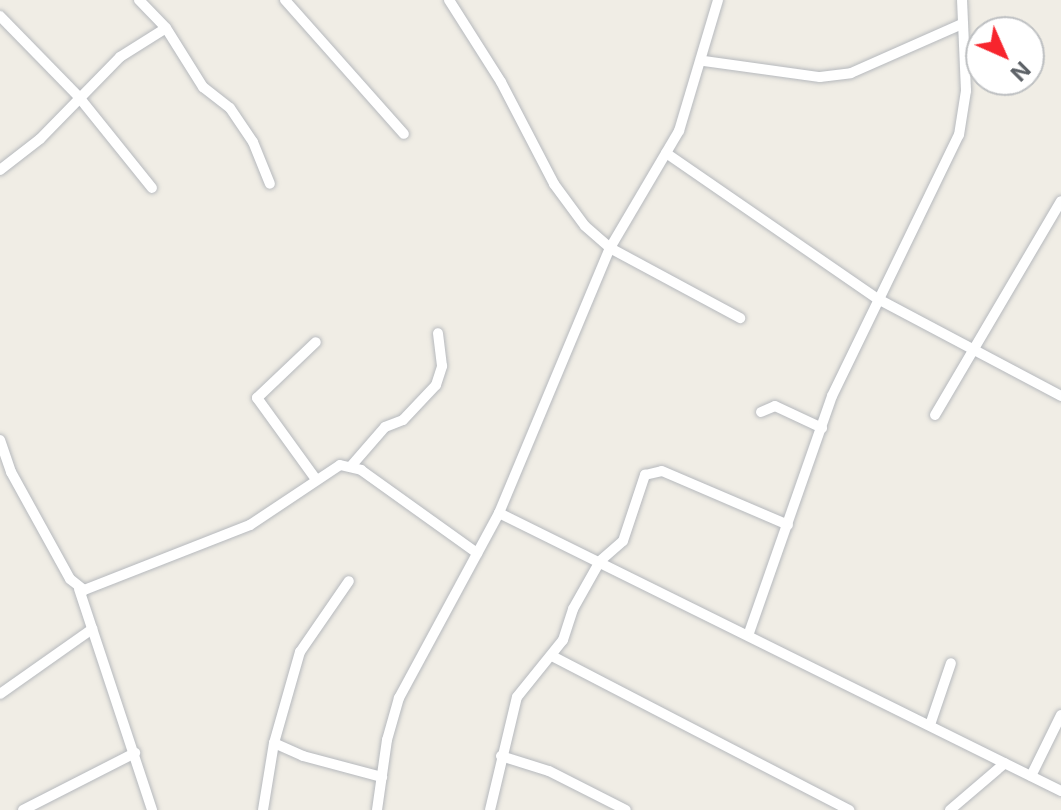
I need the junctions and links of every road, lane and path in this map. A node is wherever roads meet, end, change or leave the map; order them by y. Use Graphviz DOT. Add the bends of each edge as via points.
graph roads {
  1 [pos="139,0"];
  2 [pos="285,0"];
  3 [pos="449,0"];
  4 [pos="718,0"];
  5 [pos="962,0"];
  6 [pos="0,16"];
  7 [pos="962,24"];
  8 [pos="166,28"];
  9 [pos="704,61"];
  10 [pos="78,96"];
  11 [pos="404,134"];
  12 [pos="666,153"];
  13 [pos="0,170"];
  14 [pos="270,184"];
  15 [pos="152,188"];
  16 [pos="1061,201"];
  17 [pos="610,248"];
  18 [pos="878,299"];
  19 [pos="740,318"];
  20 [pos="438,333"];
  21 [pos="316,342"];
  22 [pos="1061,396"];
  23 [pos="761,412"];
  24 [pos="935,415"];
  25 [pos="822,428"];
  26 [pos="0,440"];
  27 [pos="352,465"];
  28 [pos="315,478"];
  29 [pos="499,513"];
  30 [pos="788,525"];
  31 [pos="477,553"];
  32 [pos="600,561"];
  33 [pos="349,581"];
  34 [pos="79,589"];
  35 [pos="92,629"];
  36 [pos="749,633"];
  37 [pos="552,656"];
  38 [pos="951,663"];
  39 [pos="0,694"];
  40 [pos="1061,715"];
  41 [pos="931,722"];
  42 [pos="274,743"];
  43 [pos="135,753"];
  44 [pos="501,756"];
  45 [pos="1005,763"];
  46 [pos="1031,776"];
  47 [pos="382,777"];
  48 [pos="1061,791"];
  49 [pos="23,810"];
  50 [pos="152,810"];
  51 [pos="263,810"];
  52 [pos="377,810"];
  53 [pos="490,810"];
  54 [pos="626,810"];
  55 [pos="849,810"];
  56 [pos="950,810"];
  1 -- 8 [label="street"];
  2 -- 11 [label="street"];
  3 -- 17 [label="street" via="501,82 554,184 585,226"];
  4 -- 9 [label="street"];
  5 -- 7 [label="street"];
  6 -- 10 [label="street"];
  7 -- 9 [label="street" via="851,73 820,77"];
  7 -- 18 [label="street" via="966,91 959,135"];
  8 -- 10 [label="street" via="120,57"];
  8 -- 14 [label="street" via="203,87 230,108 253,142"];
  9 -- 12 [label="street"];
  10 -- 13 [label="street" via="40,139"];
  10 -- 15 [label="street"];
  12 -- 17 [label="street"];
  12 -- 18 [label="street"];
  16 -- 24 [label="street"];
  17 -- 19 [label="street"];
  17 -- 29 [label="street"];
  18 -- 22 [label="street"];
  18 -- 25 [label="street"];
  20 -- 27 [label="street" via="442,366 436,385 403,420 385,427"];
  21 -- 28 [label="street" via="257,398"];
  23 -- 25 [label="street" via="775,406"];
  25 -- 30 [label="street"];
  26 -- 34 [label="street" via="11,472"];
  27 -- 28 [label="street"];
  27 -- 31 [label="street"];
  28 -- 34 [label="street" via="250,525 94,588"];
  29 -- 31 [label="street"];
  29 -- 32 [label="street"];
  30 -- 32 [label="street" via="652,471 639,483 623,541"];
  30 -- 36 [label="street"];
  31 -- 47 [label="street" via="399,698"];
  32 -- 36 [label="street"];
  32 -- 37 [label="street"];
  33 -- 42 [label="street" via="300,652"];
  34 -- 35 [label="street"];
  35 -- 39 [label="street"];
  35 -- 43 [label="street"];
  36 -- 41 [label="street"];
  37 -- 44 [label="street" via="517,697"];
  37 -- 55 [label="street"];
  38 -- 41 [label="street"];
  40 -- 46 [label="street"];
  41 -- 45 [label="street"];
  42 -- 47 [label="street"];
  42 -- 51 [label="street"];
  43 -- 49 [label="street"];
  43 -- 50 [label="street"];
  44 -- 53 [label="street"];
  44 -- 54 [label="street" via="549,771"];
  45 -- 46 [label="street"];
  45 -- 56 [label="street"];
  46 -- 48 [label="street"];
  47 -- 52 [label="street"];
}
